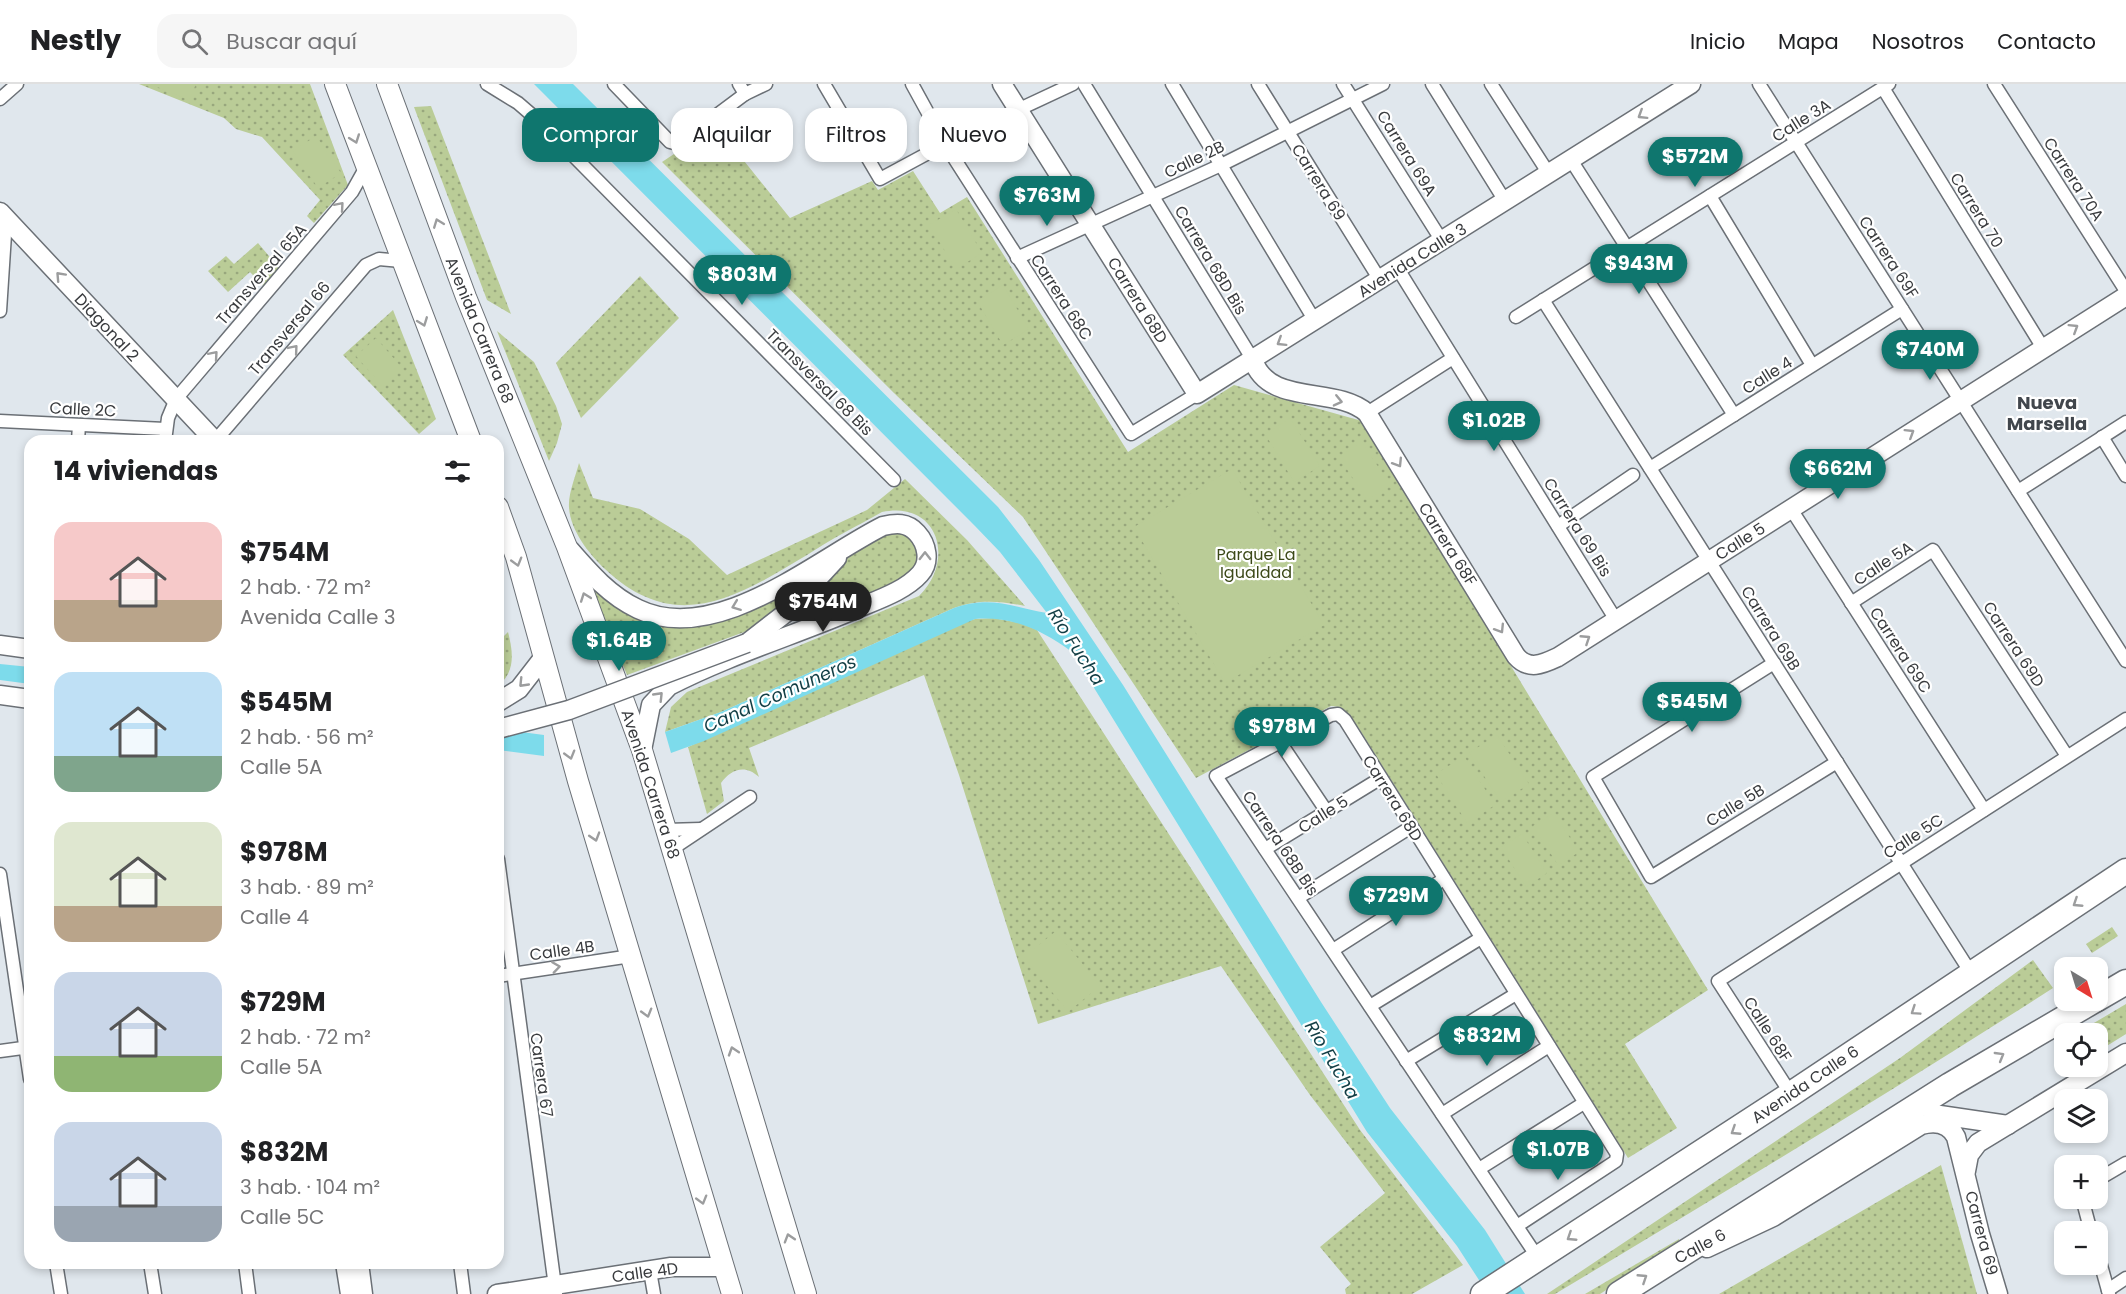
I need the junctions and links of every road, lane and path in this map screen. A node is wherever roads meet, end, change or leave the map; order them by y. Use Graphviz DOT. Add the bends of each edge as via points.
graph roads {
  1 [pos="17,84"];
  2 [pos="335,84"];
  3 [pos="387,84"];
  4 [pos="488,84"];
  5 [pos="614,84"];
  6 [pos="766,84"];
  7 [pos="824,84"];
  8 [pos="912,84"];
  9 [pos="1002,84"];
  10 [pos="1073,84"];
  11 [pos="1084,84"];
  12 [pos="1172,84"];
  13 [pos="1258,84"];
  14 [pos="1343,84"];
  15 [pos="1383,84"];
  16 [pos="1432,84"];
  17 [pos="1491,84"];
  18 [pos="1691,84"];
  19 [pos="1759,84"];
  20 [pos="1994,84"];
  21 [pos="1886,86"];
  22 [pos="742,89"];
  23 [pos="0,99"];
  24 [pos="1353,99"];
  25 [pos="925,108"];
  26 [pos="1017,108"];
  27 [pos="1020,108"];
  28 [pos="1028,125"];
  29 [pos="1287,131"];
  30 [pos="1796,142"];
  31 [pos="919,158"];
  32 [pos="1571,160"];
  33 [pos="956,162"];
  34 [pos="1221,165"];
  35 [pos="366,167"];
  36 [pos="1548,174"];
  37 [pos="1154,196"];
  38 [pos="1710,196"];
  39 [pos="1505,201"];
  40 [pos="3,215"];
  41 [pos="1090,224"];
  42 [pos="1442,241"];
  43 [pos="1627,248"];
  44 [pos="1017,258"];
  45 [pos="400,261"];
  46 [pos="1398,269"];
  47 [pos="1380,280"];
  48 [pos="2126,291"];
  49 [pos="2126,296"];
  50 [pos="1543,300"];
  51 [pos="1902,309"];
  52 [pos="0,311"];
  53 [pos="1516,317"];
  54 [pos="1315,321"];
  55 [pos="2043,348"];
  56 [pos="1453,358"];
  57 [pos="1252,360"];
  58 [pos="1812,366"];
  59 [pos="1197,394"];
  60 [pos="176,399"];
  61 [pos="1960,401"];
  62 [pos="1367,413"];
  63 [pos="1734,415"];
  64 [pos="0,421"];
  65 [pos="2126,422"];
  66 [pos="79,425"];
  67 [pos="1131,434"];
  68 [pos="78,435"];
  69 [pos="165,435"];
  70 [pos="209,435"];
  71 [pos="220,435"];
  72 [pos="469,435"];
  73 [pos="2102,437"];
  74 [pos="1650,468"];
  75 [pos="1634,475"];
  76 [pos="2126,476"];
  77 [pos="894,480"];
  78 [pos="2018,491"];
  79 [pos="1791,509"];
  80 [pos="504,524"];
  81 [pos="1558,526"];
  82 [pos="861,537"];
  83 [pos="567,547"];
  84 [pos="1933,550"];
  85 [pos="1709,561"];
  86 [pos="888,595"];
  87 [pos="1851,603"];
  88 [pos="1616,620"];
  89 [pos="747,643"];
  90 [pos="0,645"];
  91 [pos="24,649"];
  92 [pos="543,658"];
  93 [pos="2126,661"];
  94 [pos="1774,663"];
  95 [pos="1534,665"];
  96 [pos="0,695"];
  97 [pos="24,698"];
  98 [pos="504,698"];
  99 [pos="2126,719"];
  100 [pos="504,727"];
  101 [pos="1280,742"];
  102 [pos="642,750"];
  103 [pos="2067,756"];
  104 [pos="1837,762"];
  105 [pos="1381,778"];
  106 [pos="750,796"];
  107 [pos="1984,810"];
  108 [pos="1327,812"];
  109 [pos="1412,826"];
  110 [pos="702,829"];
  111 [pos="669,839"];
  112 [pos="1265,849"];
  113 [pos="1902,863"];
  114 [pos="2126,871"];
  115 [pos="0,874"];
  116 [pos="1444,879"];
  117 [pos="1298,898"];
  118 [pos="504,908"];
  119 [pos="1481,938"];
  120 [pos="1332,950"];
  121 [pos="631,956"];
  122 [pos="1971,973"];
  123 [pos="512,974"];
  124 [pos="504,975"];
  125 [pos="1718,981"];
  126 [pos="2126,982"];
  127 [pos="2108,993"];
  128 [pos="1516,994"];
  129 [pos="1370,1006"];
  130 [pos="2077,1011"];
  131 [pos="24,1022"];
  132 [pos="1549,1046"];
  133 [pos="24,1048"];
  134 [pos="0,1052"];
  135 [pos="2126,1053"];
  136 [pos="1406,1061"];
  137 [pos="1950,1085"];
  138 [pos="1791,1094"];
  139 [pos="1584,1103"];
  140 [pos="1442,1114"];
  141 [pos="1921,1117"];
  142 [pos="2008,1125"];
  143 [pos="1947,1126"];
  144 [pos="2126,1163"];
  145 [pos="1479,1169"];
  146 [pos="1966,1171"];
  147 [pos="2108,1174"];
  148 [pos="1517,1226"];
  149 [pos="1668,1262"];
  150 [pos="1531,1263"];
  151 [pos="722,1267"];
  152 [pos="57,1269"];
  153 [pos="151,1269"];
  154 [pos="246,1269"];
  155 [pos="346,1269"];
  156 [pos="360,1269"];
  157 [pos="461,1269"];
  158 [pos="650,1271"];
  159 [pos="2104,1275"];
  160 [pos="2126,1278"];
  161 [pos="555,1290"];
  162 [pos="2109,1292"];
  163 [pos="61,1294"];
  164 [pos="155,1294"];
  165 [pos="249,1294"];
  166 [pos="350,1294"];
  167 [pos="363,1294"];
  168 [pos="464,1294"];
  169 [pos="497,1294"];
  170 [pos="654,1294"];
  171 [pos="732,1294"];
  172 [pos="806,1294"];
  173 [pos="1483,1294"];
  174 [pos="1618,1294"];
  175 [pos="1998,1294"];
  1 -- 23 [label="street"];
  2 -- 35 [label="main road, one-way"];
  83 -- 3 [label="main road, Avenida Carrera 68, one-way" via="462,287"];
  4 -- 77 [label="street, Transversal 68 Bis" via="540,122"];
  5 -- 22 [label="street" via="670,142 683,142"];
  6 -- 22 [label="street"];
  7 -- 31 [label="street" via="880,178"];
  8 -- 25 [label="street, Carrera 68C"];
  9 -- 26 [label="street, Carrera 68D"];
  10 -- 27 [label="street"];
  11 -- 37 [label="street, Carrera 68D Bis"];
  12 -- 34 [label="street"];
  13 -- 29 [label="street, Carrera 69"];
  14 -- 24 [label="street, Carrera 69A"];
  15 -- 24 [label="street, Calle 2B"];
  16 -- 39 [label="street"];
  17 -- 36 [label="street"];
  18 -- 32 [label="street, Avenida Calle 3, one-way"];
  19 -- 30 [label="street, Carrera 69F"];
  20 -- 48 [label="street, Carrera 70A"];
  21 -- 30 [label="street, Calle 3A"];
  21 -- 55 [label="street, Carrera 70"];
  24 -- 29 [label="street, Calle 2B"];
  24 -- 42 [label="street, Carrera 69A"];
  28 -- 41 [label="street, Carrera 68D"];
  29 -- 34 [label="street, Calle 2B"];
  29 -- 47 [label="street, Carrera 69"];
  30 -- 38 [label="street, Calle 3A"];
  30 -- 51 [label="street, Carrera 69F"];
  32 -- 36 [label="street, Avenida Calle 3"];
  32 -- 43 [label="street"];
  33 -- 44 [label="street, Carrera 68C"];
  34 -- 37 [label="street, Calle 2B"];
  34 -- 54 [label="street"];
  35 -- 45 [label="main road"];
  60 -- 35 [label="street, Transversal 65A, one-way" via="352,192"];
  36 -- 39 [label="street, Avenida Calle 3"];
  37 -- 41 [label="street, Calle 2B"];
  37 -- 57 [label="street, Carrera 68D Bis"];
  38 -- 43 [label="street, Calle 3A"];
  38 -- 58 [label="street"];
  39 -- 42 [label="street, Avenida Calle 3"];
  40 -- 52 [label="street"];
  60 -- 40 [label="street, Diagonal 2, one-way"];
  41 -- 44 [label="street, Calle 2B"];
  41 -- 59 [label="street, Carrera 68D"];
  42 -- 46 [label="street, Avenida Calle 3"];
  43 -- 50 [label="street, Calle 3A"];
  43 -- 63 [label="street"];
  44 -- 67 [label="street, Carrera 68C"];
  71 -- 45 [label="street, Transversal 66, one-way" via="366,265 379,259"];
  45 -- 72 [label="main road, one-way"];
  46 -- 47 [label="street, Avenida Calle 3"];
  46 -- 56 [label="street, Carrera 69 Bis"];
  47 -- 54 [label="street, Avenida Calle 3"];
  55 -- 49 [label="street, Calle 5, one-way"];
  50 -- 53 [label="street, Calle 3A"];
  50 -- 74 [label="street, Carrera 69B"];
  51 -- 58 [label="street, Calle 4"];
  51 -- 61 [label="street, Carrera 69F"];
  54 -- 57 [label="street, Avenida Calle 3, one-way"];
  55 -- 61 [label="street, Calle 5"];
  56 -- 62 [label="street"];
  56 -- 81 [label="street, Carrera 69 Bis"];
  57 -- 59 [label="street, Avenida Calle 3"];
  57 -- 62 [label="street, one-way" via="1267,383 1353,404"];
  58 -- 63 [label="street, Calle 4"];
  59 -- 67 [label="street, Avenida Calle 3"];
  60 -- 69 [label="street"];
  60 -- 70 [label="street, Diagonal 2"];
  61 -- 78 [label="street, Carrera 69F"];
  79 -- 61 [label="street, Calle 5, one-way"];
  62 -- 95 [label="street, Carrera 68F, one-way" via="1516,656 1523,663"];
  63 -- 74 [label="street, Calle 4"];
  64 -- 66 [label="street, Calle 2C"];
  65 -- 73 [label="street"];
  66 -- 68 [label="street"];
  66 -- 69 [label="street, Calle 2C"];
  73 -- 76 [label="street"];
  73 -- 78 [label="street"];
  74 -- 85 [label="street, Carrera 69B"];
  75 -- 81 [label="street"];
  78 -- 93 [label="street, Carrera 69F"];
  79 -- 85 [label="street, Calle 5"];
  79 -- 87 [label="street, Carrera 69C"];
  80 -- 92 [label="main road, one-way"];
  81 -- 88 [label="street, Carrera 69 Bis"];
  82 -- 83 [label="street, one-way" via="760,597 725,610 684,618 651,615 626,602 602,585"];
  86 -- 82 [label="street, one-way" via="921,573 927,564 925,544 917,532 896,523"];
  82 -- 89 [label="street" via="787,612"];
  102 -- 83 [label="main road, Avenida Carrera 68, one-way"];
  84 -- 87 [label="street, Calle 5A"];
  84 -- 103 [label="street, Carrera 69D"];
  85 -- 88 [label="street, Calle 5"];
  85 -- 94 [label="street, Carrera 69B"];
  86 -- 89 [label="street" via="802,621"];
  102 -- 86 [label="street, one-way" via="651,705 669,686"];
  87 -- 107 [label="street, Carrera 69C"];
  95 -- 88 [label="street, Calle 5, one-way" via="1558,657"];
  89 -- 100 [label="street, bridge" via="569,710"];
  90 -- 91 [label="street"];
  92 -- 98 [label="street, one-way" via="519,689"];
  92 -- 121 [label="main road, one-way"];
  94 -- 104 [label="street, Carrera 69B"];
  94 -- 104 [label="street, Calle 5B" via="1593,777 1651,877"];
  96 -- 97 [label="street"];
  99 -- 103 [label="street, Calle 5C"];
  101 -- 105 [label="street, Carrera 68D" via="1338,714"];
  101 -- 108 [label="street"];
  101 -- 112 [label="street, Carrera 68B Bis" via="1216,776"];
  102 -- 111 [label="main road, Avenida Carrera 68"];
  103 -- 107 [label="street, Calle 5C"];
  104 -- 113 [label="street, Carrera 69B"];
  105 -- 108 [label="street, Calle 5"];
  105 -- 109 [label="street, Carrera 68D"];
  106 -- 110 [label="street"];
  107 -- 113 [label="street, Calle 5C"];
  108 -- 112 [label="street, Calle 5"];
  109 -- 116 [label="street, Carrera 68D"];
  109 -- 117 [label="street"];
  110 -- 111 [label="street"];
  110 -- 111 [label="street"];
  172 -- 111 [label="main road, Avenida Carrera 68, one-way"];
  112 -- 117 [label="street, Carrera 68B Bis"];
  113 -- 122 [label="street, Carrera 69B"];
  113 -- 125 [label="street, Calle 5C"];
  114 -- 122 [label="highway, Avenida Calle 6, one-way"];
  115 -- 131 [label="street"];
  116 -- 119 [label="street, Carrera 68D"];
  116 -- 120 [label="street"];
  117 -- 120 [label="street, Carrera 68B Bis"];
  118 -- 123 [label="street, Carrera 67"];
  119 -- 128 [label="street, Carrera 68D"];
  119 -- 129 [label="street"];
  120 -- 129 [label="street, Carrera 68B Bis"];
  123 -- 121 [label="street, Calle 4B, one-way"];
  121 -- 151 [label="main road, one-way"];
  122 -- 138 [label="highway, Avenida Calle 6, one-way"];
  123 -- 124 [label="street, Calle 4B"];
  123 -- 161 [label="street, Carrera 67"];
  125 -- 138 [label="street, Calle 68F"];
  126 -- 127 [label="highway"];
  128 -- 132 [label="street, Carrera 68D"];
  128 -- 136 [label="street"];
  129 -- 136 [label="street, Carrera 68B Bis"];
  137 -- 130 [label="highway, one-way"];
  132 -- 139 [label="street, Carrera 68D"];
  132 -- 140 [label="street"];
  133 -- 134 [label="street"];
  135 -- 142 [label="street, Carrera 69"];
  136 -- 140 [label="street, Carrera 68B Bis"];
  137 -- 141 [label="highway"];
  137 -- 149 [label="highway"];
  138 -- 150 [label="highway, Avenida Calle 6, one-way"];
  139 -- 145 [label="street"];
  139 -- 148 [label="street, Carrera 68D" via="1618,1157"];
  140 -- 145 [label="street, Carrera 68B Bis"];
  141 -- 142 [label="street, Calle 6" via="1936,1114"];
  141 -- 149 [label="street, Calle 6" via="1770,1209"];
  142 -- 146 [label="street, Carrera 69" via="1972,1149"];
  143 -- 146 [label="street, Carrera 69" via="1956,1137"];
  143 -- 149 [label="street, Calle 6" via="1921,1125 1758,1225"];
  144 -- 147 [label="street"];
  145 -- 148 [label="street, Carrera 68B Bis"];
  146 -- 175 [label="street, Carrera 69"];
  148 -- 150 [label="street, Carrera 68B Bis"];
  174 -- 149 [label="highway, one-way"];
  150 -- 173 [label="highway, Avenida Calle 6"];
  151 -- 158 [label="street, Calle 4D"];
  151 -- 171 [label="main road"];
  152 -- 163 [label="street"];
  153 -- 164 [label="street"];
  154 -- 165 [label="street"];
  155 -- 166 [label="street"];
  156 -- 167 [label="street"];
  157 -- 168 [label="street"];
  158 -- 161 [label="street, Calle 4D"];
  158 -- 170 [label="street"];
  159 -- 162 [label="street"];
  160 -- 162 [label="street"];
  161 -- 169 [label="street, Calle 4D"];
}
